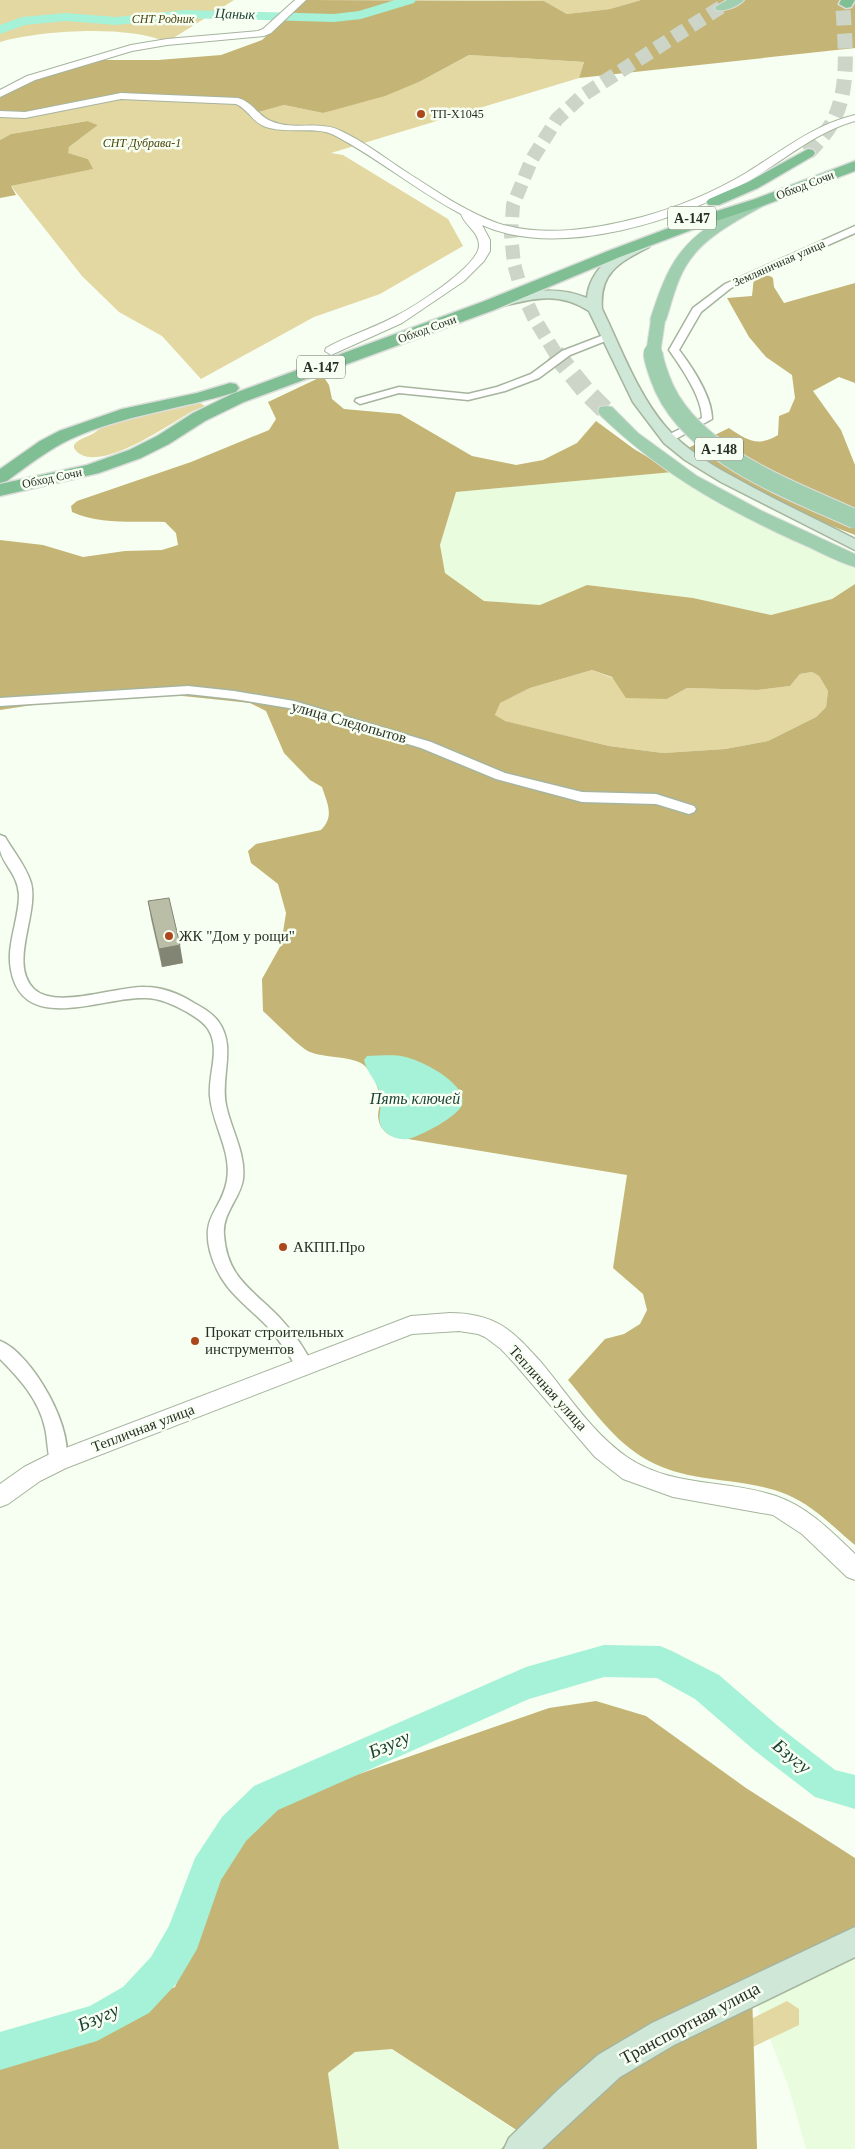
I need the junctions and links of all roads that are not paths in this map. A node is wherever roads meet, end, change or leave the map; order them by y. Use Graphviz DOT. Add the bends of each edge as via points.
graph roads {
  1 [pos="738,0"];
  2 [pos="300,1"];
  3 [pos="721,7"];
  4 [pos="0,94"];
  5 [pos="0,114"];
  6 [pos="855,118"];
  7 [pos="808,153"];
  8 [pos="855,155"];
  9 [pos="855,166"];
  10 [pos="760,202"];
  11 [pos="462,210"];
  12 [pos="855,229"];
  13 [pos="644,244"];
  14 [pos="528,278"];
  15 [pos="488,306"];
  16 [pos="595,310"];
  17 [pos="609,336"];
  18 [pos="331,351"];
  19 [pos="360,400"];
  20 [pos="606,411"];
  21 [pos="85,427"];
  22 [pos="668,438"];
  23 [pos="112,462"];
  24 [pos="0,477"];
  25 [pos="0,490"];
  26 [pos="855,519"];
  27 [pos="855,545"];
  28 [pos="855,561"];
  29 [pos="0,702"];
  30 [pos="689,808"];
  31 [pos="0,840"];
  32 [pos="0,1348"];
  33 [pos="305,1366"];
  34 [pos="58,1461"];
  35 [pos="0,1497"];
  36 [pos="855,1569"];
  37 [pos="855,1942"];
  38 [pos="520,2149"];
  1 -- 3 [label="main road"];
  2 -- 4 [label="street" via="263,33 132,48 31,78"];
  5 -- 11 [label="street" via="40,113 121,96 238,101 247,104 258,118 271,126 336,132"];
  6 -- 11 [label="street, А-147" via="813,132 726,188 618,226 576,233 533,234 502,228"];
  7 -- 14 [label="highway, А-147" via="720,200"];
  8 -- 14 [label="highway, А-147"];
  9 -- 10 [label="highway, Обход Сочи / А-147"];
  10 -- 13 [label="highway, Обход Сочи / А-147"];
  10 -- 26 [label="main road, А-148, bridge" via="714,229 688,253 673,276 653,344 658,376 667,396 687,422 726,454"];
  11 -- 18 [label="street, А-147" via="483,237 484,250 479,261 405,316"];
  12 -- 22 [label="street, Земляничная улица" via="728,286 697,310 674,350 686,366 707,410 707,419"];
  13 -- 15 [label="highway, Обход Сочи / А-147"];
  13 -- 16 [label="main road, А-147" via="622,255 598,278 594,289"];
  14 -- 18 [label="highway, Обход Сочи / А-147"];
  15 -- 16 [label="main road, А-147" via="529,295 555,293 578,298"];
  15 -- 23 [label="highway, Обход Сочи / А-147" via="238,398 151,446"];
  16 -- 17 [label="main road"];
  17 -- 19 [label="street" via="557,358 535,376 515,385 468,396 399,390"];
  17 -- 22 [label="main road" via="634,389"];
  18 -- 21 [label="highway, Обход Сочи / А-147" via="219,392 143,409"];
  20 -- 28 [label="main road, А-148" via="637,441 729,502"];
  21 -- 23 [label="highway, А-147" via="61,448 64,456 84,465"];
  21 -- 24 [label="highway, Обход Сочи / А-147" via="53,440"];
  22 -- 27 [label="main road" via="725,478"];
  23 -- 25 [label="highway, Обход Сочи / А-147"];
  29 -- 30 [label="street, улица Следопытов" via="188,690 234,695 299,707 426,745 501,776 582,797 656,799"];
  31 -- 33 [label="street" via="24,883 16,959 28,993 40,1000 59,1002 131,992 155,993 208,1017 215,1027 221,1043 217,1093 235,1164 230,1196 216,1224 218,1252 224,1272 236,1290 268,1316"];
  32 -- 34 [label="street" via="42,1394 54,1427"];
  33 -- 34 [label="street, Тепличная улица"];
  33 -- 36 [label="street, Тепличная улица" via="412,1325 456,1322 486,1328 501,1336 517,1351 608,1455 630,1471 658,1484 687,1492 778,1507 797,1517"];
  34 -- 35 [label="street, Тепличная улица" via="32,1474"];
  37 -- 38 [label="main road, Транспортная улица" via="663,2034 609,2066"];
}
